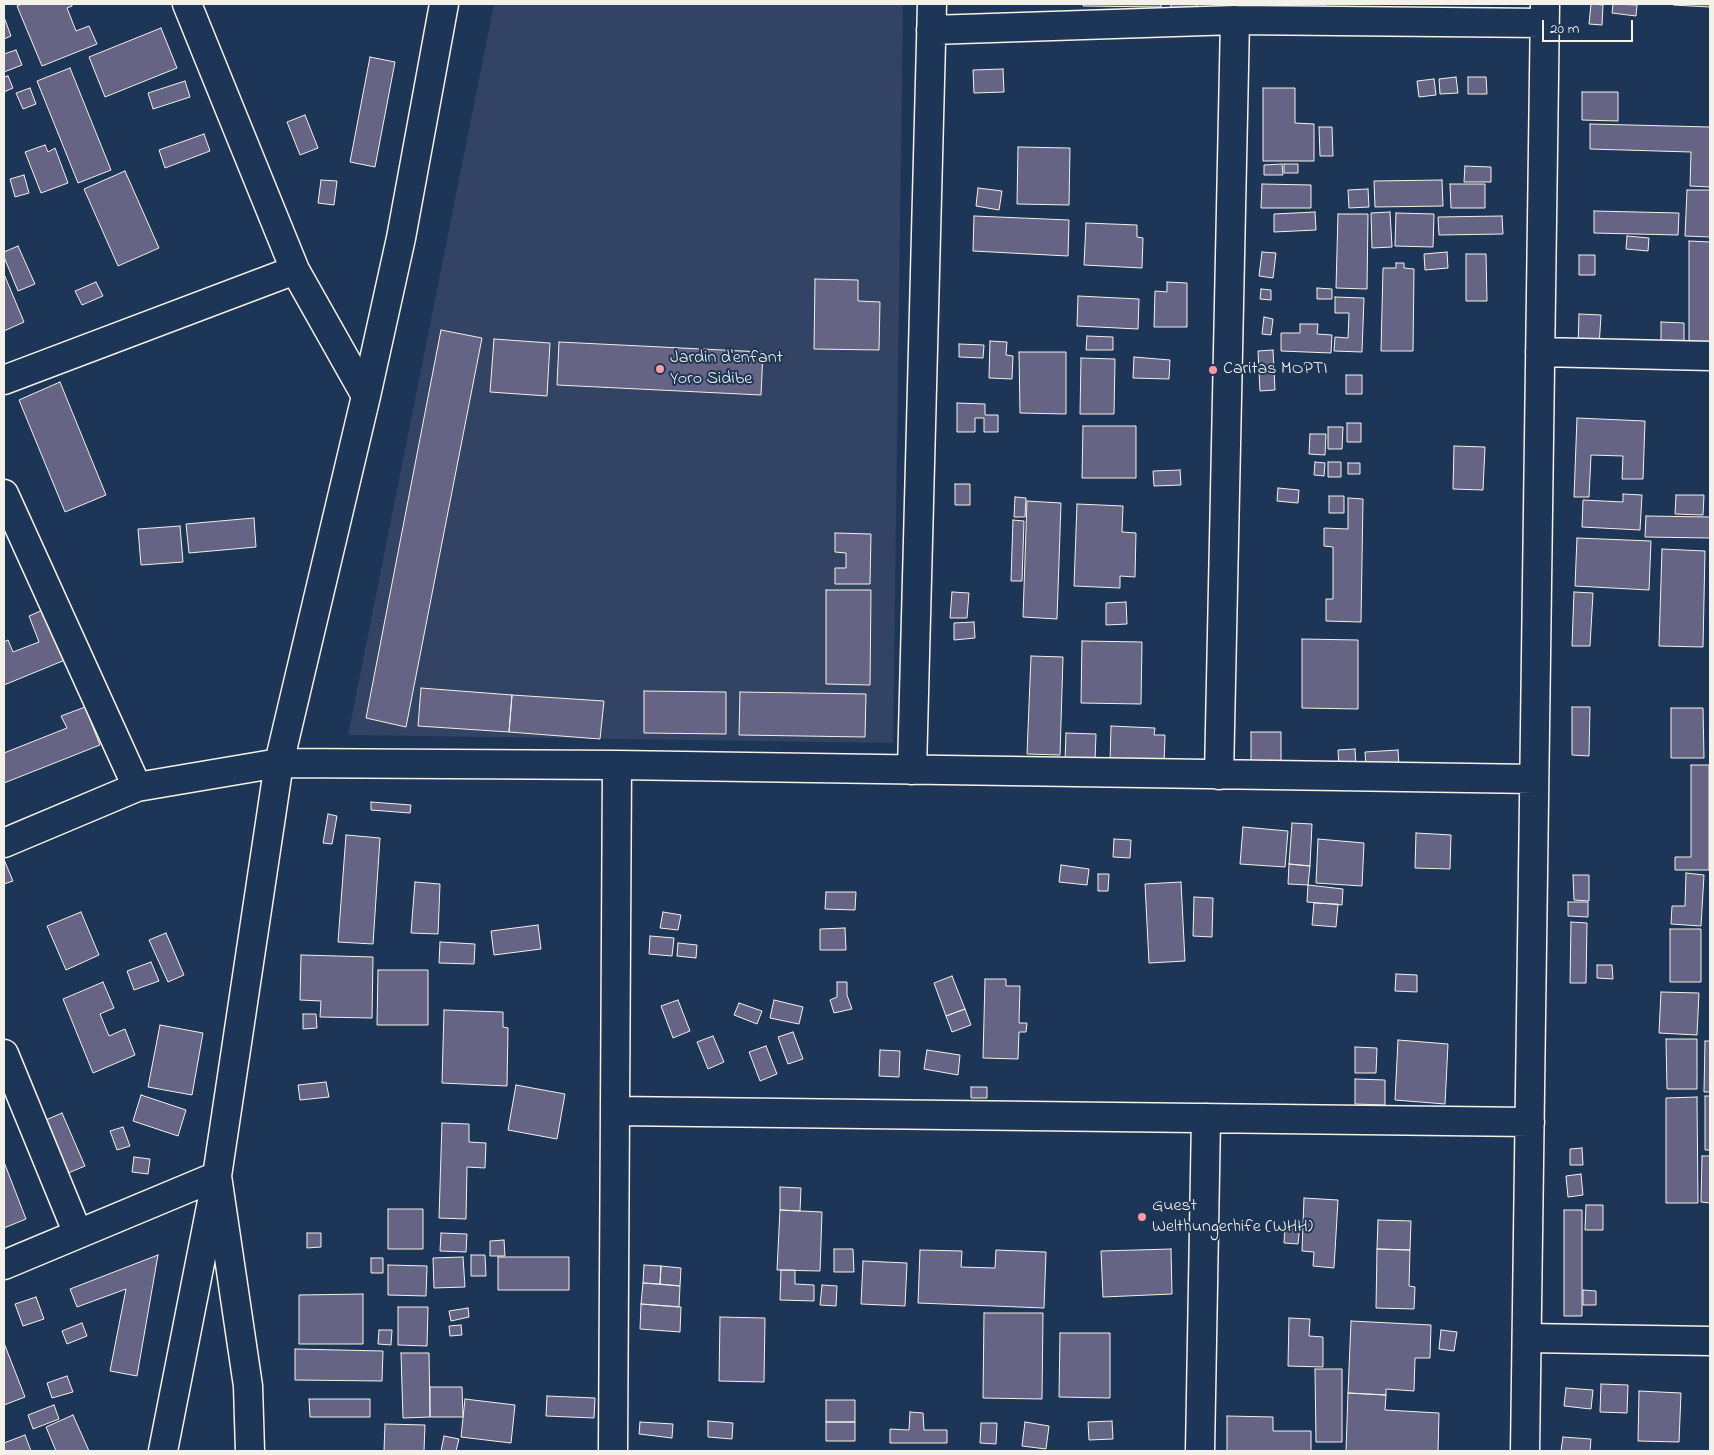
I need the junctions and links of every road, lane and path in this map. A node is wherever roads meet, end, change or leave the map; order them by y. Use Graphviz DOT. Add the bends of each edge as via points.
graph roads {
  1 [pos="187,4"];
  2 [pos="444,4"];
  3 [pos="932,4"];
  4 [pos="1544,13"];
  5 [pos="1235,20"];
  6 [pos="931,30"];
  7 [pos="295,270"];
  8 [pos="1540,352"];
  9 [pos="1710,356"];
  10 [pos="4,380"];
  11 [pos="366,396"];
  12 [pos="4,494"];
  13 [pos="280,764"];
  14 [pos="617,765"];
  15 [pos="912,770"];
  16 [pos="1219,775"];
  17 [pos="1534,779"];
  18 [pos="137,788"];
  19 [pos="4,843"];
  20 [pos="4,1054"];
  21 [pos="615,1111"];
  22 [pos="1206,1118"];
  23 [pos="1530,1122"];
  24 [pos="216,1176"];
  25 [pos="78,1234"];
  26 [pos="4,1265"];
  27 [pos="1527,1338"];
  28 [pos="1710,1341"];
  29 [pos="163,1451"];
  30 [pos="250,1451"];
  31 [pos="613,1451"];
  32 [pos="1200,1451"];
  33 [pos="1525,1451"];
  1 -- 7 [label="street"];
  2 -- 11 [label="street" via="401,238"];
  3 -- 6 [label="street"];
  4 -- 5 [label="street"];
  4 -- 8 [label="street"];
  5 -- 6 [label="street"];
  5 -- 16 [label="street"];
  6 -- 15 [label="street"];
  7 -- 10 [label="street"];
  7 -- 11 [label="street"];
  8 -- 9 [label="street"];
  8 -- 17 [label="street"];
  11 -- 13 [label="street"];
  12 -- 18 [label="street"];
  13 -- 14 [label="street"];
  13 -- 18 [label="street"];
  13 -- 24 [label="street"];
  14 -- 15 [label="street"];
  14 -- 21 [label="street"];
  15 -- 16 [label="street"];
  16 -- 17 [label="street"];
  17 -- 23 [label="street"];
  18 -- 19 [label="street"];
  20 -- 25 [label="street"];
  21 -- 22 [label="street"];
  21 -- 31 [label="street"];
  22 -- 23 [label="street"];
  22 -- 32 [label="street"];
  23 -- 27 [label="street"];
  24 -- 25 [label="street"];
  24 -- 29 [label="street"];
  24 -- 30 [label="street" via="248,1386"];
  25 -- 26 [label="street"];
  27 -- 28 [label="street"];
  27 -- 33 [label="street"];
}
